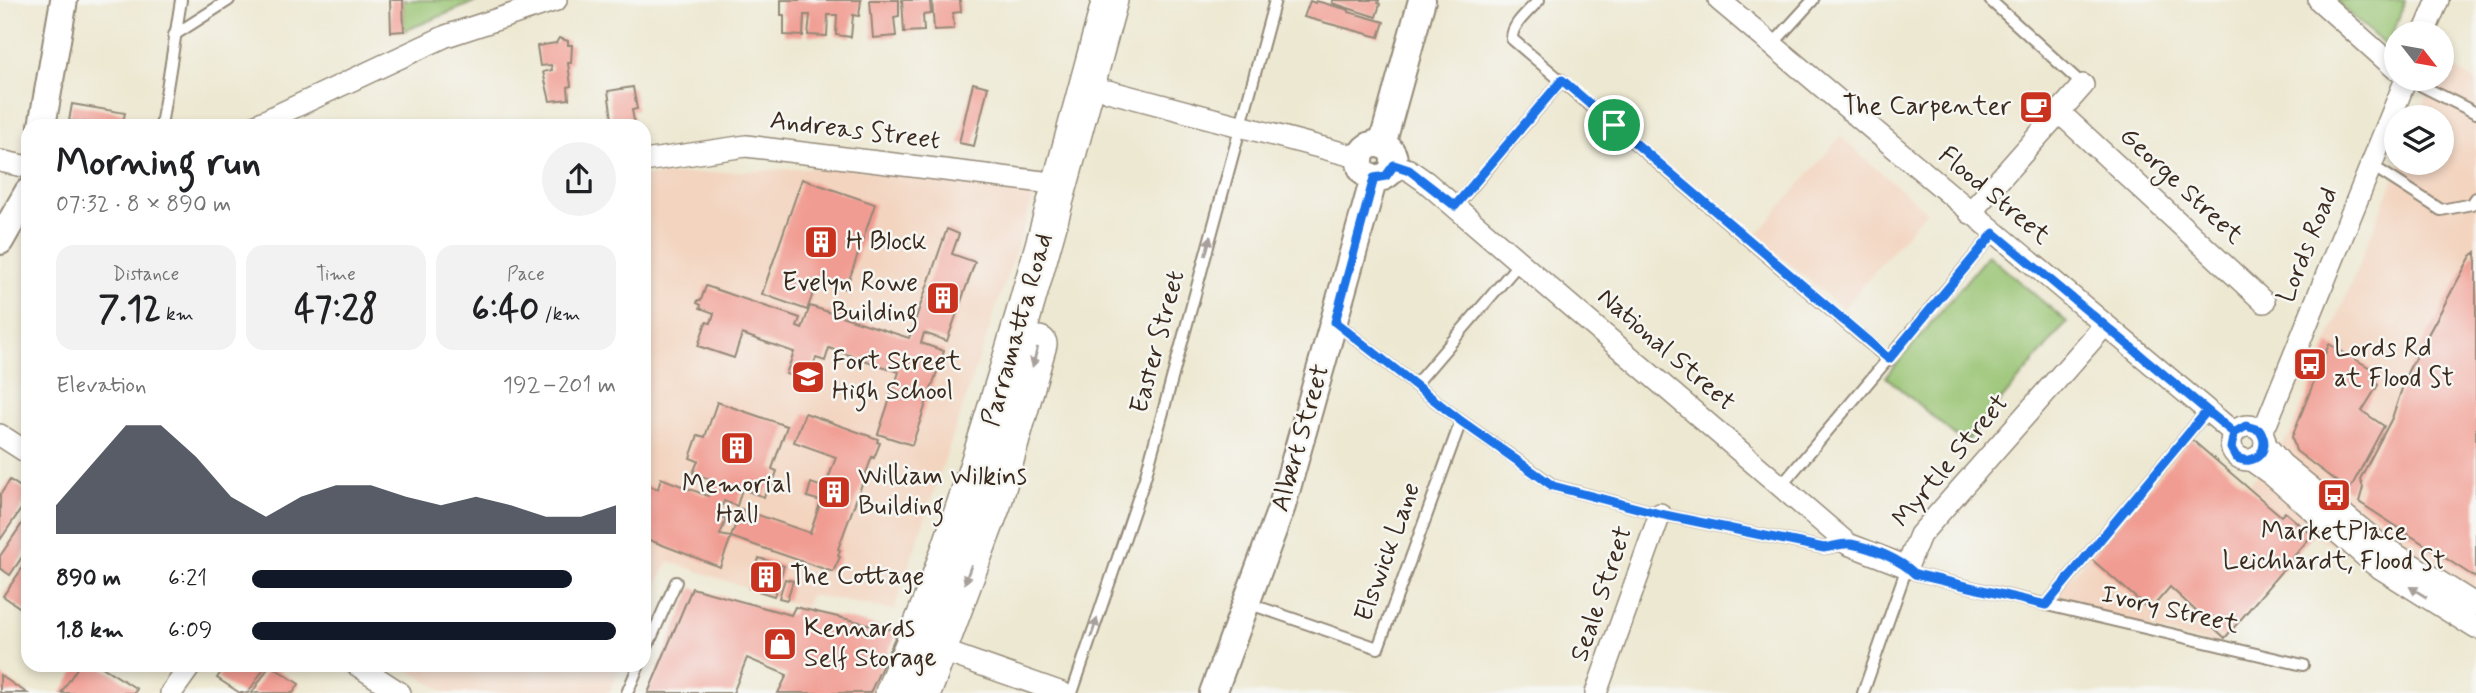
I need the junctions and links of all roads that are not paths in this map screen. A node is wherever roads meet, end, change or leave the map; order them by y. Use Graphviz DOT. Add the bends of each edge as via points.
graph roads {
  1 [pos="64,0"];
  2 [pos="181,0"];
  3 [pos="229,0"];
  4 [pos="556,0"];
  5 [pos="1110,0"];
  6 [pos="1134,0"];
  7 [pos="1275,0"];
  8 [pos="1422,0"];
  9 [pos="1539,0"];
  10 [pos="1719,0"];
  11 [pos="1813,0"];
  12 [pos="1990,0"];
  13 [pos="2319,0"];
  14 [pos="2438,0"];
  15 [pos="2429,21"];
  16 [pos="174,35"];
  17 [pos="1772,45"];
  18 [pos="2384,58"];
  19 [pos="1562,80"];
  20 [pos="2083,85"];
  21 [pos="1108,91"];
  22 [pos="2402,91"];
  23 [pos="2431,91"];
  24 [pos="2059,112"];
  25 [pos="2476,113"];
  26 [pos="43,119"];
  27 [pos="162,119"];
  28 [pos="269,119"];
  29 [pos="1240,127"];
  30 [pos="651,160"];
  31 [pos="0,161"];
  32 [pos="1378,162"];
  33 [pos="2371,165"];
  34 [pos="21,166"];
  35 [pos="1060,184"];
  36 [pos="2476,198"];
  37 [pos="21,204"];
  38 [pos="1455,206"];
  39 [pos="1970,213"];
  40 [pos="1994,233"];
  41 [pos="0,241"];
  42 [pos="1521,261"];
  43 [pos="2264,302"];
  44 [pos="1335,322"];
  45 [pos="2104,326"];
  46 [pos="1889,359"];
  47 [pos="1415,385"];
  48 [pos="2207,411"];
  49 [pos="1461,421"];
  50 [pos="2234,433"];
  51 [pos="0,435"];
  52 [pos="2262,437"];
  53 [pos="21,448"];
  54 [pos="2251,460"];
  55 [pos="1781,486"];
  56 [pos="1660,514"];
  57 [pos="1848,544"];
  58 [pos="1907,567"];
  59 [pos="676,582"];
  60 [pos="1247,603"];
  61 [pos="2046,605"];
  62 [pos="2476,605"];
  63 [pos="2476,628"];
  64 [pos="651,638"];
  65 [pos="940,650"];
  66 [pos="2303,664"];
  67 [pos="186,672"];
  68 [pos="368,672"];
  69 [pos="636,672"];
  70 [pos="171,693"];
  71 [pos="400,693"];
  72 [pos="627,693"];
  73 [pos="893,693"];
  74 [pos="923,693"];
  75 [pos="1062,693"];
  76 [pos="1072,693"];
  77 [pos="1213,693"];
  78 [pos="1596,693"];
  79 [pos="1863,693"];
  1 -- 26 [label="street"];
  2 -- 16 [label="lane"];
  3 -- 16 [label="lane"];
  4 -- 28 [label="street" via="446,36"];
  5 -- 35 [label="highway, Parramatta Road"];
  6 -- 21 [label="highway, Parramatta Road"];
  7 -- 29 [label="lane, Easter Street"];
  8 -- 32 [label="street, Albert Street"];
  9 -- 19 [label="lane" via="1511,34 1512,39"];
  10 -- 17 [label="street, Flood Street"];
  11 -- 17 [label="lane"];
  12 -- 20 [label="lane"];
  13 -- 18 [label="street"];
  14 -- 15 [label="street"];
  16 -- 27 [label="lane"];
  17 -- 39 [label="street, Flood Street"];
  19 -- 38 [label="lane"];
  19 -- 46 [label="lane"];
  20 -- 24 [label="street"];
  21 -- 29 [label="street, National Street"];
  21 -- 65 [label="highway, Parramatta Road, one-way" via="993,502"];
  22 -- 33 [label="street, Lords Road"];
  23 -- 25 [label="lane"];
  24 -- 39 [label="street"];
  24 -- 43 [label="street, George Street"];
  29 -- 32 [label="street, National Street"];
  76 -- 29 [label="lane, Easter Street, one-way" via="1145,478"];
  30 -- 35 [label="street, Andreas Street" via="746,146"];
  31 -- 34 [label="street"];
  32 -- 38 [label="street, National Street" via="1409,170"];
  32 -- 44 [label="street, Albert Street"];
  33 -- 36 [label="lane" via="2441,210 2472,204"];
  33 -- 52 [label="street, Lords Road"];
  35 -- 73 [label="highway, Parramatta Road" via="985,442 933,596"];
  37 -- 41 [label="street"];
  38 -- 42 [label="street, National Street"];
  39 -- 40 [label="street, Flood Street"];
  40 -- 45 [label="street, Flood Street"];
  40 -- 46 [label="lane"];
  42 -- 47 [label="lane"];
  42 -- 55 [label="street, National Street"];
  44 -- 47 [label="lane"];
  44 -- 60 [label="street, Albert Street" via="1282,506"];
  45 -- 48 [label="street, Flood Street"];
  45 -- 58 [label="street, Myrtle Street" via="1920,535"];
  46 -- 55 [label="lane"];
  47 -- 49 [label="lane"];
  48 -- 50 [label="street, Flood Street"];
  48 -- 61 [label="lane"];
  49 -- 56 [label="lane" via="1553,486"];
  49 -- 60 [label="lane, Elswick Lane" via="1378,649"];
  50 -- 52 [label="street" via="2246,426"];
  50 -- 54 [label="street" via="2232,453"];
  51 -- 53 [label="street"];
  52 -- 54 [label="street" via="2260,455"];
  52 -- 62 [label="street" via="2282,464 2382,546"];
  63 -- 54 [label="street, one-way" via="2374,564"];
  55 -- 57 [label="street, National Street"];
  56 -- 57 [label="lane" via="1824,548"];
  56 -- 78 [label="street, Seale Street"];
  57 -- 58 [label="street, National Street"];
  58 -- 61 [label="lane, Ivory Street" via="1915,574"];
  58 -- 79 [label="lane, Myrtle Street"];
  59 -- 64 [label="lane"];
  60 -- 77 [label="street, Albert Street"];
  61 -- 66 [label="lane, Ivory Street"];
  65 -- 74 [label="highway, Parramatta Road"];
  65 -- 75 [label="street"];
  67 -- 70 [label="street"];
  68 -- 71 [label="street"];
  69 -- 72 [label="lane"];
}
